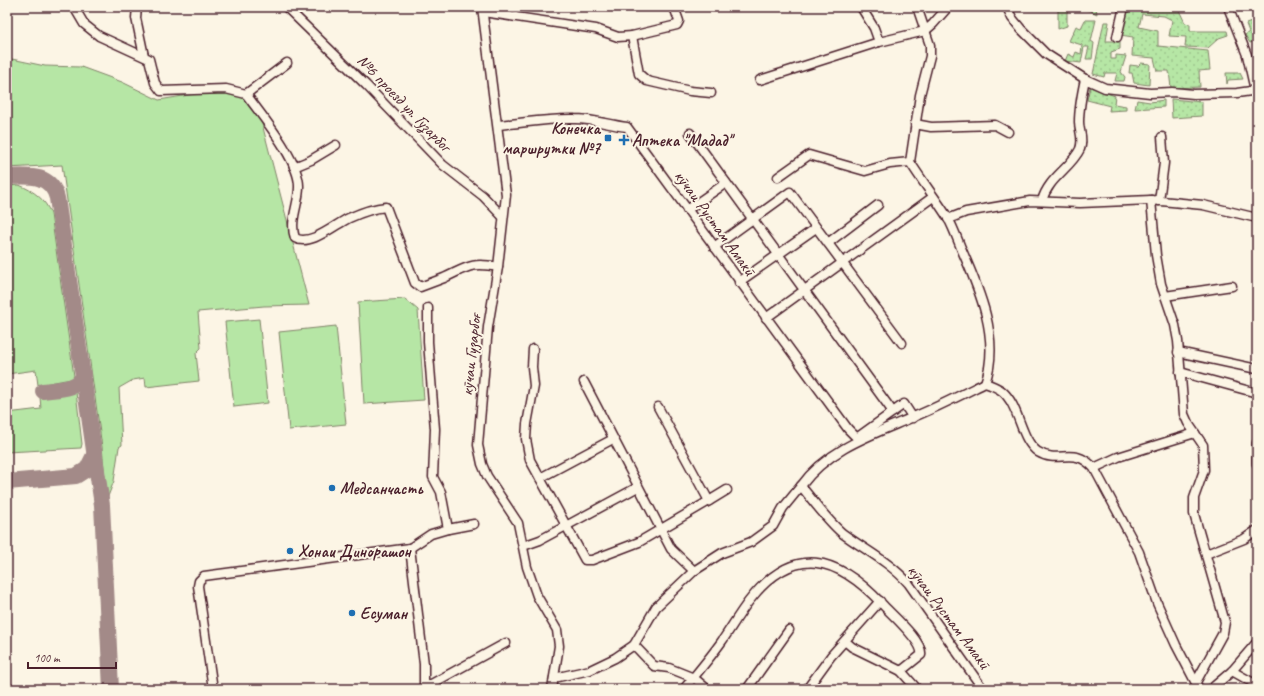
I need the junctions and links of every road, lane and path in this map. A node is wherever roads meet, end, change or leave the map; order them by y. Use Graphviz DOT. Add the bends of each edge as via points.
graph roads {
  1 [pos="74,7"];
  2 [pos="137,7"];
  3 [pos="286,7"];
  4 [pos="674,7"];
  5 [pos="861,7"];
  6 [pos="917,7"];
  7 [pos="948,7"];
  8 [pos="1007,7"];
  9 [pos="1124,7"];
  10 [pos="1228,7"];
  11 [pos="482,9"];
  12 [pos="925,31"];
  13 [pos="632,36"];
  14 [pos="1117,37"];
  15 [pos="879,42"];
  16 [pos="144,56"];
  17 [pos="287,63"];
  18 [pos="1085,79"];
  19 [pos="760,80"];
  20 [pos="1256,86"];
  21 [pos="711,93"];
  22 [pos="246,94"];
  23 [pos="915,124"];
  24 [pos="498,125"];
  25 [pos="1008,132"];
  26 [pos="690,133"];
  27 [pos="1162,137"];
  28 [pos="336,145"];
  29 [pos="910,162"];
  30 [pos="294,167"];
  31 [pos="778,177"];
  32 [pos="726,183"];
  33 [pos="933,197"];
  34 [pos="1042,201"];
  35 [pos="1155,201"];
  36 [pos="878,205"];
  37 [pos="687,210"];
  38 [pos="503,217"];
  39 [pos="1257,218"];
  40 [pos="752,219"];
  41 [pos="948,219"];
  42 [pos="816,228"];
  43 [pos="828,243"];
  44 [pos="714,247"];
  45 [pos="779,254"];
  46 [pos="842,262"];
  47 [pos="498,267"];
  48 [pos="739,282"];
  49 [pos="1232,286"];
  50 [pos="803,290"];
  51 [pos="1165,296"];
  52 [pos="428,308"];
  53 [pos="766,318"];
  54 [pos="902,343"];
  55 [pos="533,349"];
  56 [pos="1178,352"];
  57 [pos="1257,369"];
  58 [pos="1180,372"];
  59 [pos="584,382"];
  60 [pos="985,383"];
  61 [pos="1257,393"];
  62 [pos="658,407"];
  63 [pos="893,412"];
  64 [pos="913,418"];
  65 [pos="1195,433"];
  66 [pos="613,439"];
  67 [pos="857,439"];
  68 [pos="1257,443"];
  69 [pos="1257,464"];
  70 [pos="1094,468"];
  71 [pos="540,478"];
  72 [pos="638,486"];
  73 [pos="802,486"];
  74 [pos="727,490"];
  75 [pos="709,501"];
  76 [pos="474,524"];
  77 [pos="566,525"];
  78 [pos="448,529"];
  79 [pos="661,530"];
  80 [pos="1257,530"];
  81 [pos="523,546"];
  82 [pos="410,548"];
  83 [pos="1206,554"];
  84 [pos="694,571"];
  85 [pos="880,601"];
  86 [pos="789,630"];
  87 [pos="845,641"];
  88 [pos="506,642"];
  89 [pos="1257,642"];
  90 [pos="634,645"];
  91 [pos="901,671"];
  92 [pos="1232,671"];
  93 [pos="554,678"];
  94 [pos="694,678"];
  95 [pos="1257,685"];
  96 [pos="1198,686"];
  97 [pos="424,688"];
  98 [pos="212,689"];
  99 [pos="552,689"];
  100 [pos="684,689"];
  101 [pos="707,689"];
  102 [pos="747,689"];
  103 [pos="807,689"];
  104 [pos="917,689"];
  105 [pos="983,689"];
  106 [pos="1211,689"];
  1 -- 16 [label="street" via="84,24 99,36"];
  2 -- 16 [label="street" via="136,18"];
  3 -- 38 [label="street, №6 проезд ул. Гузарбог" via="443,165 483,196"];
  4 -- 13 [label="street" via="679,21 677,26"];
  5 -- 15 [label="street"];
  6 -- 12 [label="street"];
  7 -- 12 [label="street"];
  8 -- 18 [label="street" via="1021,29 1046,54"];
  9 -- 14 [label="street"];
  10 -- 20 [label="street" via="1248,55"];
  11 -- 13 [label="street" via="596,29 618,37"];
  11 -- 24 [label="street, кӯчаи Гузарбоғ"];
  12 -- 15 [label="street"];
  12 -- 23 [label="street" via="930,45 930,56"];
  13 -- 21 [label="street" via="642,78 690,91"];
  15 -- 19 [label="street"];
  16 -- 22 [label="street" via="149,59 155,83 161,92 226,89"];
  17 -- 22 [label="street"];
  18 -- 20 [label="street" via="1105,88 1150,94 1237,93 1251,91"];
  18 -- 34 [label="street" via="1078,123 1082,141 1080,149 1049,187"];
  22 -- 30 [label="street" via="289,155"];
  23 -- 25 [label="street" via="931,127 995,125"];
  23 -- 29 [label="street"];
  24 -- 37 [label="street, кӯчаи Рустам Амакӣ" via="574,119 595,120 627,127"];
  24 -- 38 [label="street, кӯчаи Гузарбоғ" via="506,184"];
  26 -- 32 [label="street"];
  27 -- 35 [label="street" via="1164,163"];
  28 -- 30 [label="street"];
  29 -- 31 [label="street" via="865,170 809,155"];
  29 -- 33 [label="street"];
  30 -- 47 [label="street" via="299,186 293,229 298,240 311,238 350,218 386,207 415,282 420,287 465,266 481,264"];
  32 -- 37 [label="street"];
  32 -- 40 [label="street"];
  33 -- 41 [label="street"];
  33 -- 46 [label="street"];
  34 -- 35 [label="street"];
  34 -- 41 [label="street" via="966,212"];
  35 -- 39 [label="street" via="1203,205"];
  35 -- 51 [label="street" via="1156,255"];
  36 -- 43 [label="street"];
  37 -- 44 [label="street, кӯчаи Рустам Амакӣ"];
  38 -- 47 [label="street, кӯчаи Гузарбоғ"];
  40 -- 42 [label="street" via="790,192"];
  40 -- 44 [label="street"];
  40 -- 45 [label="street"];
  41 -- 60 [label="street" via="973,274 984,307 991,350"];
  42 -- 43 [label="street"];
  42 -- 45 [label="street"];
  43 -- 46 [label="street"];
  44 -- 48 [label="street, кӯчаи Рустам Амакӣ"];
  45 -- 48 [label="street"];
  45 -- 50 [label="street"];
  46 -- 50 [label="street"];
  46 -- 54 [label="street"];
  47 -- 81 [label="street, кӯчаи Гузарбоғ" via="488,327 478,445 487,476 518,523"];
  48 -- 53 [label="street, кӯчаи Рустам Амакӣ"];
  49 -- 51 [label="street"];
  50 -- 53 [label="street"];
  50 -- 63 [label="street"];
  51 -- 56 [label="street" via="1175,325"];
  52 -- 78 [label="street" via="435,429 433,477 441,492"];
  53 -- 67 [label="street, кӯчаи Рустам Амакӣ"];
  55 -- 71 [label="street" via="534,386 526,439 530,460"];
  56 -- 57 [label="street"];
  56 -- 58 [label="street"];
  58 -- 61 [label="street"];
  58 -- 65 [label="street" via="1184,414"];
  59 -- 66 [label="street"];
  60 -- 64 [label="street"];
  60 -- 70 [label="street" via="1002,391 1014,405 1030,443 1037,451 1046,456 1077,456"];
  62 -- 75 [label="street"];
  63 -- 64 [label="street" via="904,404"];
  63 -- 67 [label="street"];
  64 -- 67 [label="street"];
  65 -- 70 [label="street" via="1118,457"];
  65 -- 83 [label="street" via="1203,445 1204,470 1194,498 1194,514"];
  66 -- 71 [label="street"];
  66 -- 72 [label="street"];
  67 -- 73 [label="street" via="819,466"];
  68 -- 69 [label="street"];
  70 -- 96 [label="street" via="1139,552 1157,603"];
  71 -- 77 [label="street"];
  72 -- 77 [label="street"];
  72 -- 79 [label="street"];
  73 -- 84 [label="street" via="783,508 773,526 751,542 722,554"];
  73 -- 105 [label="street, кӯчаи Рустам Амакӣ" via="841,532 899,572"];
  74 -- 75 [label="street"];
  75 -- 79 [label="street"];
  76 -- 78 [label="street"];
  77 -- 79 [label="street" via="582,558 588,561 639,542"];
  77 -- 81 [label="street" via="540,540"];
  78 -- 82 [label="street" via="431,534"];
  79 -- 84 [label="street" via="671,549"];
  80 -- 83 [label="street" via="1244,539"];
  81 -- 93 [label="street, кӯчаи Гузарбоғ" via="537,596 557,630 559,646"];
  82 -- 97 [label="street" via="424,664"];
  82 -- 98 [label="street" via="208,574 201,578 198,586"];
  83 -- 96 [label="street" via="1225,622 1223,633"];
  84 -- 90 [label="street" via="656,607"];
  85 -- 87 [label="street"];
  85 -- 91 [label="street" via="921,647 919,659"];
  85 -- 94 [label="street" via="838,568 807,562 791,566 776,574 749,601"];
  86 -- 102 [label="street"];
  87 -- 91 [label="street"];
  87 -- 103 [label="street"];
  88 -- 97 [label="street"];
  89 -- 92 [label="street"];
  90 -- 93 [label="street" via="590,670"];
  90 -- 94 [label="street" via="654,666 669,668"];
  91 -- 104 [label="street"];
  92 -- 95 [label="street"];
  92 -- 106 [label="street"];
  93 -- 99 [label="street, кӯчаи Гузарбоғ"];
  94 -- 100 [label="street"];
  94 -- 101 [label="street"];
}
